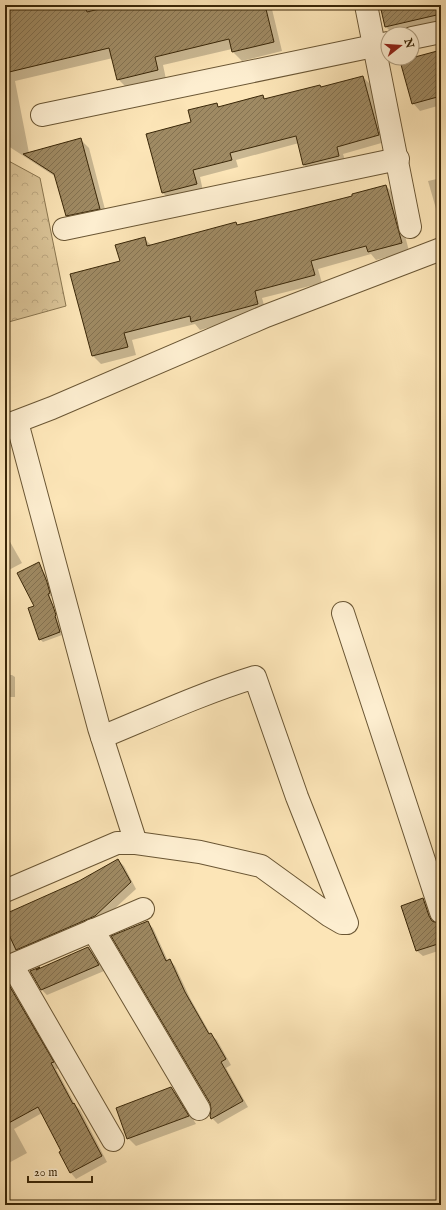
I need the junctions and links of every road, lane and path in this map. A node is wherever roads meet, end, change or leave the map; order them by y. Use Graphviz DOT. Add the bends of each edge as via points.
graph roads {
  1 [pos="366,5"];
  2 [pos="441,32"];
  3 [pos="420,36"];
  4 [pos="380,41"];
  5 [pos="380,44"];
  6 [pos="384,66"];
  7 [pos="42,115"];
  8 [pos="398,159"];
  9 [pos="410,227"];
  10 [pos="64,229"];
  11 [pos="441,249"];
  12 [pos="11,424"];
  13 [pos="344,613"];
  14 [pos="102,737"];
  15 [pos="136,843"];
  16 [pos="5,891"];
  17 [pos="143,909"];
  18 [pos="441,912"];
  19 [pos="93,930"];
  20 [pos="8,967"];
  21 [pos="199,1109"];
  22 [pos="113,1140"];
  1 -- 4 [label="street"];
  2 -- 3 [label="street"];
  5 -- 7 [label="street"];
  6 -- 8 [label="street"];
  8 -- 9 [label="street"];
  8 -- 10 [label="street"];
  11 -- 12 [label="street" via="266,316"];
  12 -- 14 [label="street"];
  13 -- 18 [label="street"];
  14 -- 15 [label="street"];
  14 -- 15 [label="street" via="256,678 297,797 347,923 330,916 261,866 200,852"];
  15 -- 16 [label="street" via="117,843"];
  17 -- 19 [label="street"];
  19 -- 20 [label="street"];
  19 -- 21 [label="street"];
  20 -- 22 [label="street"];
}
